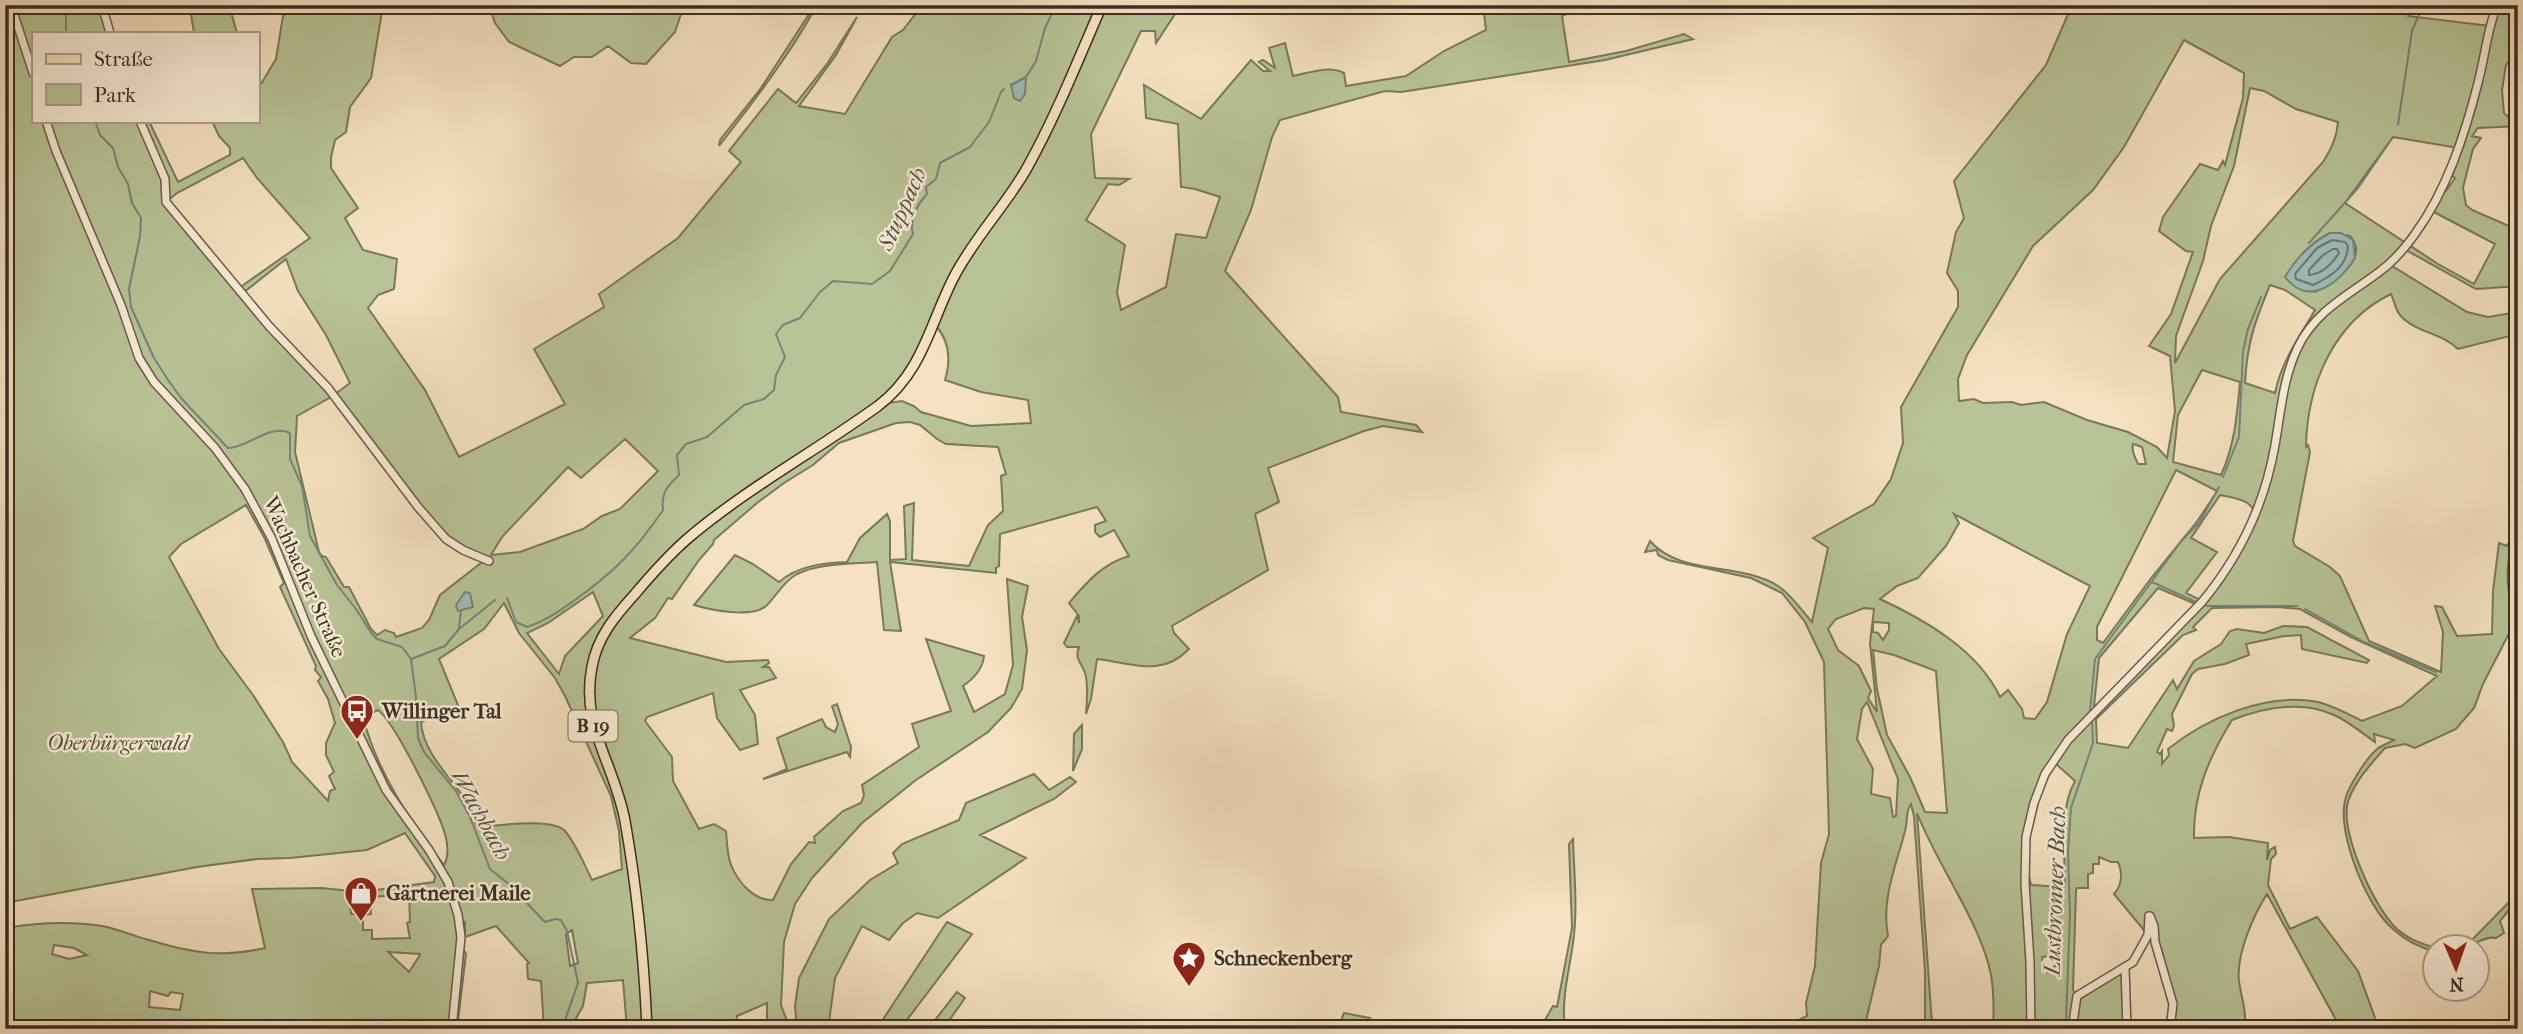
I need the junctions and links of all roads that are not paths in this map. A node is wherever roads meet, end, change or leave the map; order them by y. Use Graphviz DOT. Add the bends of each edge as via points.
graph roads {
  1 [pos="11,5"];
  2 [pos="102,5"];
  3 [pos="1102,5"];
  4 [pos="2497,5"];
  5 [pos="110,32"];
  6 [pos="32,70"];
  7 [pos="46,122"];
  8 [pos="141,122"];
  9 [pos="489,561"];
  10 [pos="2125,967"];
  11 [pos="2031,1028"];
  12 [pos="452,1029"];
  13 [pos="647,1029"];
  14 [pos="2072,1029"];
  15 [pos="2127,1029"];
  16 [pos="2170,1029"];
  1 -- 6 [label="street"];
  2 -- 5 [label="street"];
  3 -- 13 [label="main road, B 19" via="1035,153 955,275 910,373 880,404 684,542 617,614 598,645 588,702 625,822 646,986"];
  4 -- 11 [label="street" via="2466,126 2434,204 2400,254 2329,307 2300,344 2282,392 2265,487 2236,553 2202,601 2068,740 2045,774 2026,837"];
  7 -- 12 [label="street, Wachbacher Straße" via="139,358 245,489 386,789 448,882 461,937"];
  8 -- 9 [label="street" via="165,179 166,202 327,388 446,539"];
  10 -- 14 [label="street" via="2077,996"];
  10 -- 15 [label="street"];
  10 -- 16 [label="street" via="2141,950 2149,916 2173,1004"];
}
